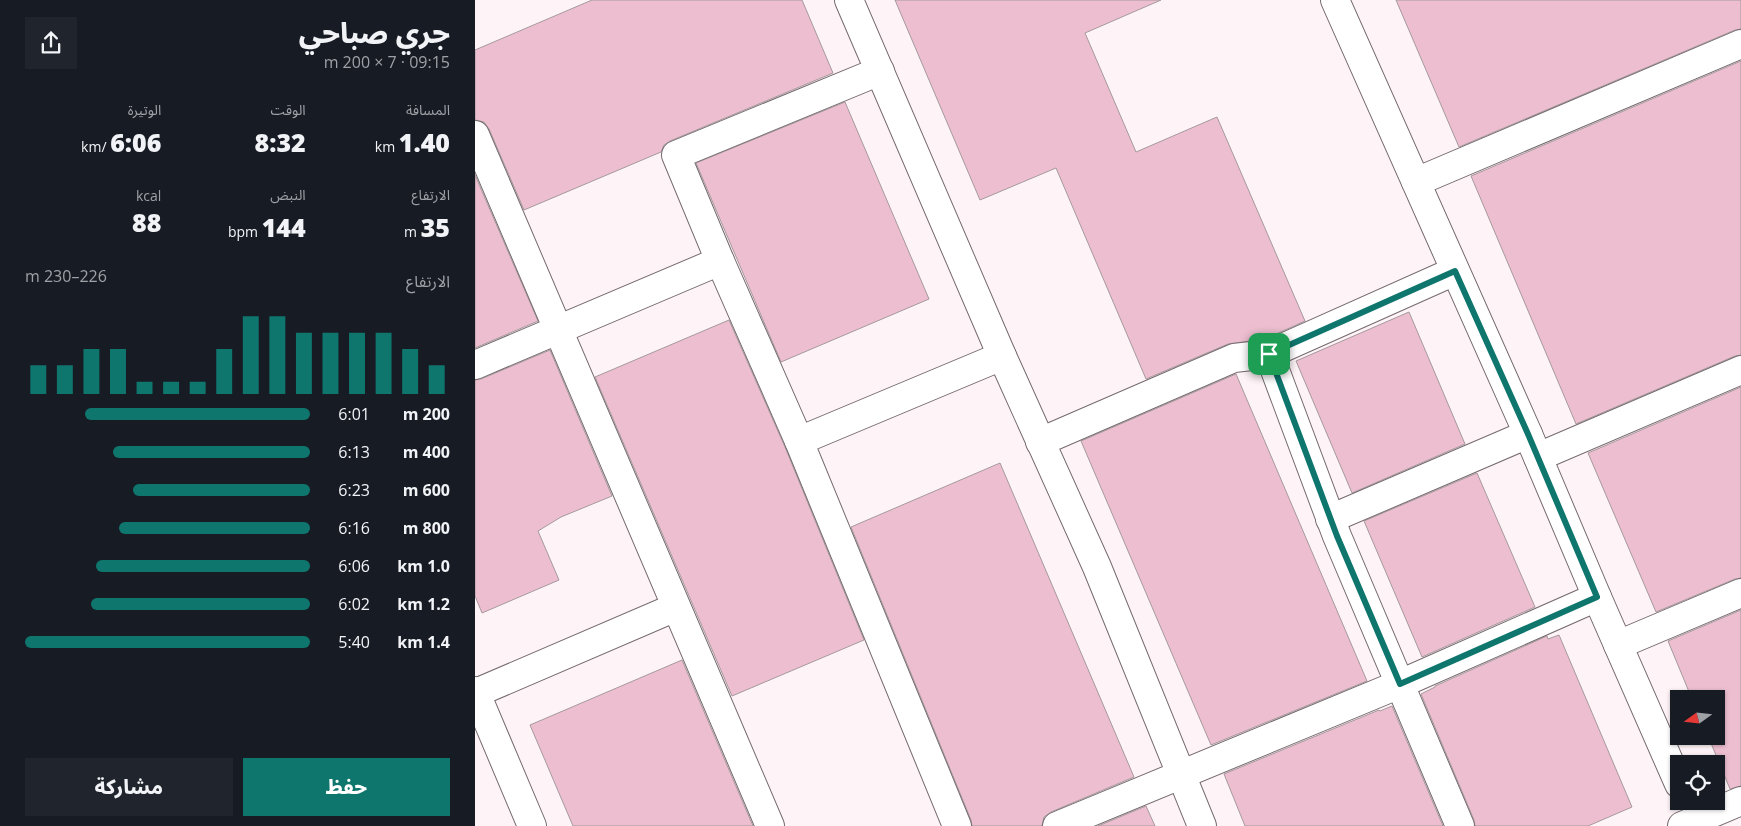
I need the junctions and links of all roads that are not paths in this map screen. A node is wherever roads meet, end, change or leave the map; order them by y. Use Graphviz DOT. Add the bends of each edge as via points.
graph roads {
  1 [pos="849,0"];
  2 [pos="1335,0"];
  3 [pos="1741,44"];
  4 [pos="880,70"];
  5 [pos="475,135"];
  6 [pos="1416,182"];
  7 [pos="720,261"];
  8 [pos="1455,271"];
  9 [pos="558,330"];
  10 [pos="1269,354"];
  11 [pos="1002,356"];
  12 [pos="475,365"];
  13 [pos="1741,370"];
  14 [pos="799,441"];
  15 [pos="1040,442"];
  16 [pos="1533,445"];
  17 [pos="1330,519"];
  18 [pos="1741,593"];
  19 [pos="1597,597"];
  20 [pos="676,607"];
  21 [pos="1618,645"];
  22 [pos="1400,684"];
  23 [pos="475,692"];
  24 [pos="1670,763"];
  25 [pos="1181,775"];
  26 [pos="1741,801"];
  27 [pos="1690,818"];
  28 [pos="533,826"];
  29 [pos="770,826"];
  30 [pos="957,826"];
  31 [pos="1057,826"];
  32 [pos="1202,826"];
  33 [pos="1460,826"];
  1 -- 4 [label="street"];
  2 -- 6 [label="street"];
  3 -- 6 [label="street"];
  4 -- 7 [label="street" via="676,155"];
  4 -- 11 [label="street"];
  5 -- 9 [label="street"];
  6 -- 8 [label="street"];
  7 -- 9 [label="street"];
  7 -- 14 [label="street"];
  8 -- 10 [label="street"];
  8 -- 16 [label="street"];
  9 -- 12 [label="street"];
  9 -- 20 [label="street"];
  10 -- 15 [label="street" via="1234,358"];
  10 -- 17 [label="street"];
  11 -- 14 [label="street"];
  11 -- 15 [label="street"];
  13 -- 16 [label="street"];
  14 -- 30 [label="street"];
  15 -- 25 [label="street" via="1097,567"];
  16 -- 17 [label="street"];
  16 -- 19 [label="street"];
  17 -- 22 [label="street"];
  18 -- 21 [label="street"];
  19 -- 21 [label="street"];
  19 -- 22 [label="street"];
  20 -- 23 [label="street"];
  20 -- 29 [label="street"];
  21 -- 24 [label="street"];
  22 -- 25 [label="street"];
  22 -- 33 [label="street"];
  23 -- 28 [label="street"];
  25 -- 31 [label="street"];
  25 -- 32 [label="street"];
  26 -- 27 [label="street"];
}
